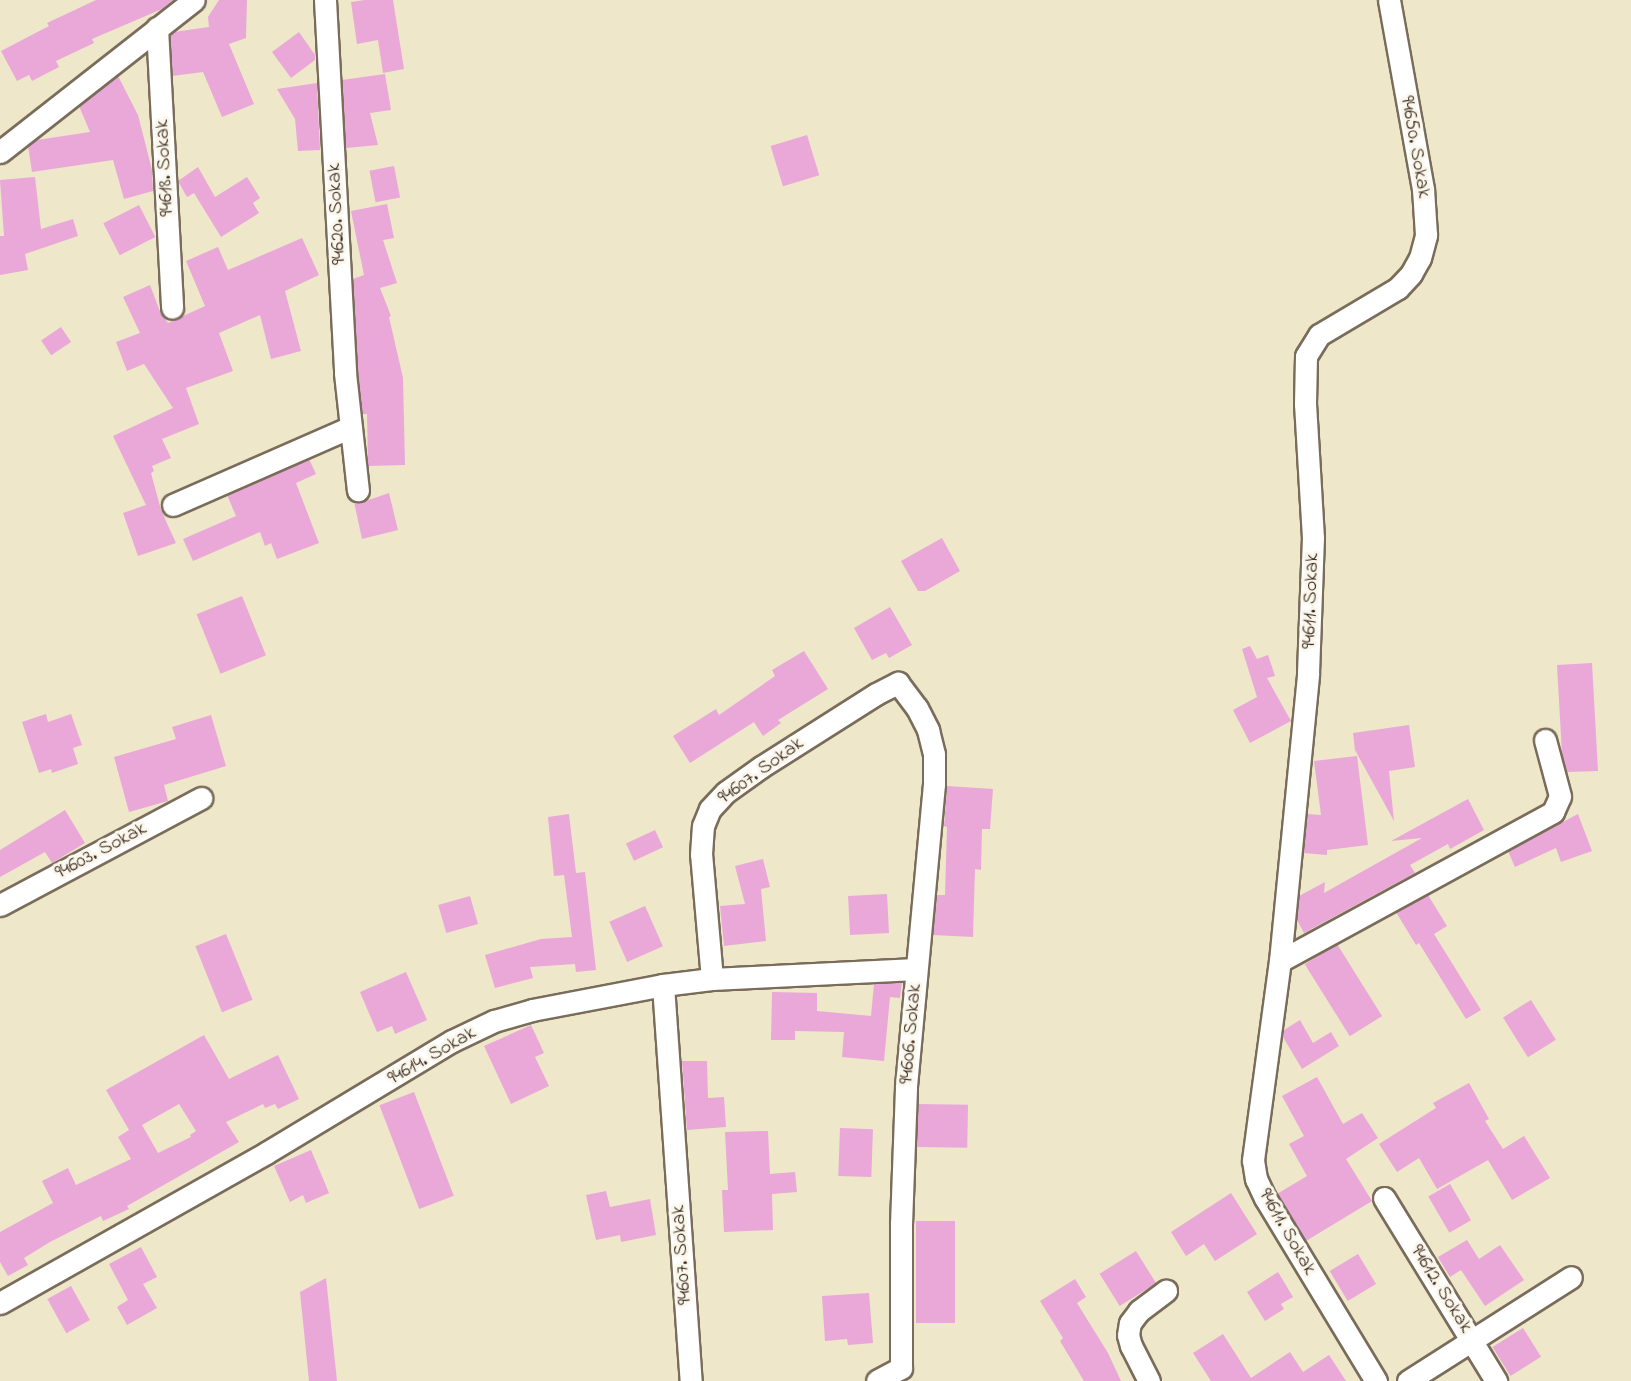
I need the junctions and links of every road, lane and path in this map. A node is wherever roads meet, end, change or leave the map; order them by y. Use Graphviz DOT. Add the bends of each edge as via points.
graph roads {
  1 [pos="194,0"];
  2 [pos="325,0"];
  3 [pos="1389,0"];
  4 [pos="157,28"];
  5 [pos="0,152"];
  6 [pos="1398,288"];
  7 [pos="172,308"];
  8 [pos="351,427"];
  9 [pos="358,489"];
  10 [pos="173,504"];
  11 [pos="898,683"];
  12 [pos="1545,740"];
  13 [pos="201,798"];
  14 [pos="0,905"];
  15 [pos="1280,961"];
  16 [pos="916,969"];
  17 [pos="712,979"];
  18 [pos="663,985"];
  19 [pos="1384,1198"];
  20 [pos="1571,1277"];
  21 [pos="1166,1291"];
  22 [pos="0,1303"];
  23 [pos="1472,1340"];
  24 [pos="905,1374"];
  25 [pos="691,1381"];
  26 [pos="877,1381"];
  27 [pos="1149,1381"];
  28 [pos="1376,1381"];
  29 [pos="1408,1381"];
  30 [pos="1496,1381"];
  1 -- 4 [label="street"];
  2 -- 8 [label="street, 94620. Sokak"];
  3 -- 6 [label="street, 94650. Sokak" via="1426,215 1420,258"];
  4 -- 5 [label="street"];
  4 -- 7 [label="street, 94618. Sokak"];
  6 -- 15 [label="street, 94611. Sokak" via="1319,335 1306,356 1313,538 1308,673"];
  8 -- 9 [label="street, 94620. Sokak"];
  8 -- 10 [label="street"];
  11 -- 16 [label="street, 94606. Sokak" via="917,708 934,754 931,834"];
  11 -- 17 [label="street, 94607. Sokak" via="761,767 710,809 703,826 701,854"];
  12 -- 15 [label="street" via="1560,796 1553,812"];
  13 -- 14 [label="street, 94603. Sokak"];
  15 -- 28 [label="street, 94611. Sokak" via="1253,1160 1256,1179"];
  16 -- 17 [label="street, 94614. Sokak"];
  16 -- 24 [label="street, 94606. Sokak" via="903,1147"];
  17 -- 18 [label="street, 94614. Sokak"];
  18 -- 22 [label="street, 94614. Sokak" via="532,1010 470,1032 267,1153"];
  18 -- 25 [label="street, 94607. Sokak"];
  19 -- 23 [label="street, 94612. Sokak"];
  20 -- 23 [label="street"];
  21 -- 27 [label="street" via="1130,1323 1131,1346"];
  23 -- 29 [label="street"];
  23 -- 30 [label="street, 94612. Sokak"];
  24 -- 26 [label="street, 94606. Sokak"];
}
